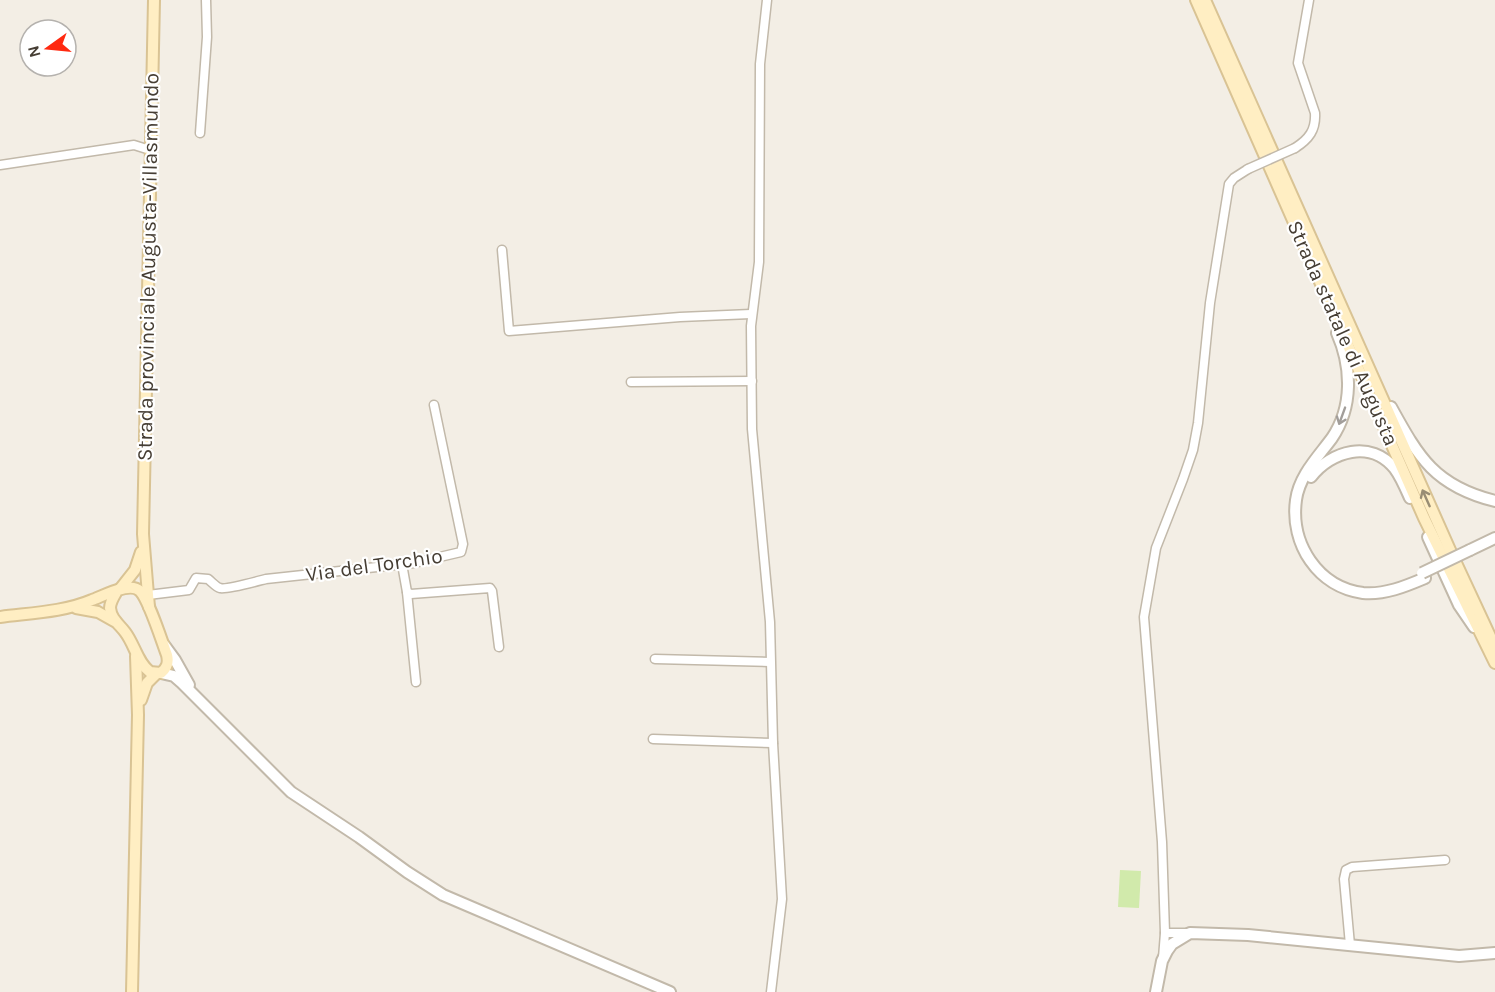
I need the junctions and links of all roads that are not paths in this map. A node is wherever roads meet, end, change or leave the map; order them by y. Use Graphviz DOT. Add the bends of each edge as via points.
graph roads {
  1 [pos="154,0"];
  2 [pos="206,0"];
  3 [pos="766,0"];
  4 [pos="1196,0"];
  5 [pos="1205,0"];
  6 [pos="1309,0"];
  7 [pos="200,133"];
  8 [pos="150,150"];
  9 [pos="0,165"];
  10 [pos="1285,202"];
  11 [pos="1313,246"];
  12 [pos="502,250"];
  13 [pos="751,314"];
  14 [pos="752,381"];
  15 [pos="631,382"];
  16 [pos="434,405"];
  17 [pos="1495,501"];
  18 [pos="143,534"];
  19 [pos="1495,538"];
  20 [pos="1495,546"];
  21 [pos="1472,553"];
  22 [pos="402,564"];
  23 [pos="1423,576"];
  24 [pos="118,590"];
  25 [pos="407,592"];
  26 [pos="148,595"];
  27 [pos="69,607"];
  28 [pos="149,607"];
  29 [pos="0,617"];
  30 [pos="115,621"];
  31 [pos="1480,636"];
  32 [pos="163,644"];
  33 [pos="499,647"];
  34 [pos="1495,647"];
  35 [pos="135,650"];
  36 [pos="655,658"];
  37 [pos="770,662"];
  38 [pos="1495,663"];
  39 [pos="159,673"];
  40 [pos="416,682"];
  41 [pos="195,696"];
  42 [pos="138,715"];
  43 [pos="653,739"];
  44 [pos="773,743"];
  45 [pos="1445,860"];
  46 [pos="1165,933"];
  47 [pos="1190,933"];
  48 [pos="1350,945"];
  49 [pos="1495,953"];
  50 [pos="1162,961"];
  51 [pos="132,992"];
  52 [pos="670,992"];
  53 [pos="771,992"];
  54 [pos="1156,992"];
  1 -- 8 [label="main road, Strada provinciale Augusta-Villasmundo"];
  2 -- 7 [label="street"];
  3 -- 13 [label="street" via="760,64 759,262"];
  4 -- 10 [label="main road, Strada statale di Augusta"];
  5 -- 11 [label="main road, Strada statale di Augusta"];
  6 -- 46 [label="street, bridge" via="1298,63 1316,121 1307,141 1248,169 1230,184 1210,303 1194,441 1184,479 1156,548 1144,617 1162,842"];
  8 -- 9 [label="street" via="134,145"];
  8 -- 18 [label="main road, Strada provinciale Augusta-Villasmundo"];
  10 -- 23 [label="street, one-way" via="1297,242 1342,345 1348,372 1342,418 1303,478 1296,498 1295,521 1300,542 1322,575 1351,590 1380,592 1404,587"];
  10 -- 31 [label="main road, Strada statale di Augusta"];
  11 -- 17 [label="street" via="1338,289 1389,404 1413,447 1450,484"];
  34 -- 11 [label="main road, Strada statale di Augusta, one-way"];
  12 -- 13 [label="street" via="509,331"];
  13 -- 14 [label="street"];
  14 -- 15 [label="street"];
  14 -- 37 [label="street" via="752,429 770,621"];
  16 -- 22 [label="street, Via del Torchio" via="464,544 461,552"];
  18 -- 24 [label="main road" via="138,564"];
  18 -- 26 [label="main road"];
  19 -- 21 [label="street"];
  20 -- 21 [label="street"];
  21 -- 23 [label="street"];
  22 -- 25 [label="street"];
  22 -- 26 [label="street, Via del Torchio" via="266,579 228,588 196,578 189,590"];
  23 -- 31 [label="street" via="1364,587 1337,578 1314,558 1305,541 1302,499 1319,467 1351,451 1366,451 1395,469 1459,605"];
  24 -- 27 [label="main road"];
  24 -- 28 [label="main road" via="140,590"];
  24 -- 30 [label="main road" via="110,603"];
  25 -- 33 [label="street" via="490,588"];
  25 -- 40 [label="street"];
  26 -- 28 [label="main road"];
  27 -- 29 [label="main road"];
  27 -- 30 [label="main road" via="98,612"];
  28 -- 32 [label="main road"];
  30 -- 35 [label="main road"];
  31 -- 38 [label="main road, Strada statale di Augusta"];
  32 -- 39 [label="main road" via="168,661"];
  32 -- 41 [label="street"];
  35 -- 39 [label="main road" via="145,668"];
  35 -- 42 [label="main road"];
  36 -- 37 [label="street"];
  37 -- 44 [label="street"];
  39 -- 41 [label="street" via="174,676"];
  39 -- 42 [label="main road" via="144,689"];
  41 -- 52 [label="street" via="291,792 429,887"];
  42 -- 51 [label="main road"];
  43 -- 44 [label="street"];
  44 -- 53 [label="street" via="782,899"];
  45 -- 48 [label="street" via="1346,870"];
  46 -- 47 [label="street"];
  46 -- 50 [label="street"];
  47 -- 48 [label="street"];
  47 -- 50 [label="street" via="1172,944"];
  48 -- 49 [label="street" via="1459,956"];
  50 -- 54 [label="street"];
}
